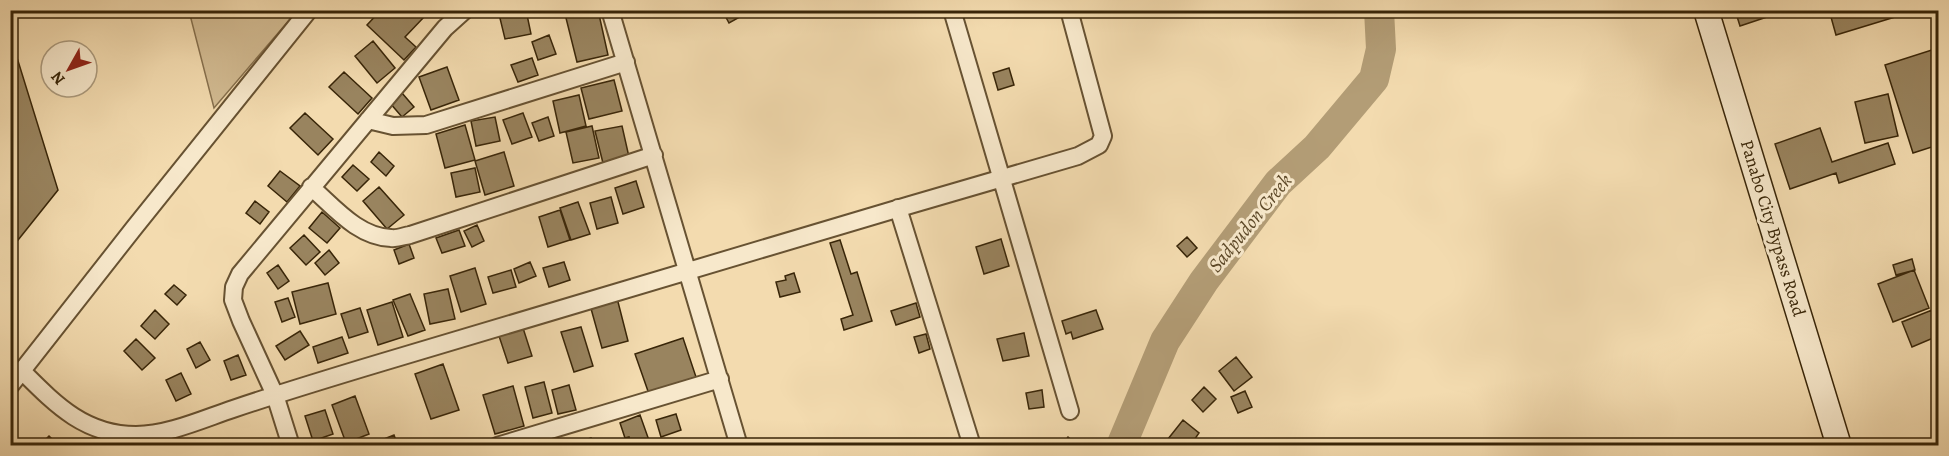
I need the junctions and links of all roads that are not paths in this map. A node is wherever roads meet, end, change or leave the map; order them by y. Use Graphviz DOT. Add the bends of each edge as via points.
graph roads {
  1 [pos="309,10"];
  2 [pos="465,10"];
  3 [pos="610,10"];
  4 [pos="952,10"];
  5 [pos="1069,10"];
  6 [pos="1706,10"];
  7 [pos="627,62"];
  8 [pos="368,120"];
  9 [pos="654,154"];
  10 [pos="1001,178"];
  11 [pos="311,187"];
  12 [pos="898,207"];
  13 [pos="686,270"];
  14 [pos="22,371"];
  15 [pos="720,379"];
  16 [pos="10,386"];
  17 [pos="275,395"];
  18 [pos="1070,411"];
  19 [pos="291,446"];
  20 [pos="497,446"];
  21 [pos="739,446"];
  22 [pos="972,446"];
  23 [pos="1839,446"];
  1 -- 14 [label="street"];
  2 -- 8 [label="street" via="445,28"];
  3 -- 7 [label="street"];
  4 -- 10 [label="street"];
  5 -- 10 [label="street" via="1103,136 1099,144 1078,156"];
  6 -- 23 [label="main road, Panabo City Bypass Road"];
  7 -- 8 [label="street" via="426,125 393,126"];
  7 -- 9 [label="street"];
  8 -- 11 [label="street"];
  9 -- 11 [label="street" via="392,239 372,235 356,226"];
  9 -- 13 [label="street"];
  10 -- 12 [label="street"];
  10 -- 18 [label="street"];
  11 -- 17 [label="street" via="240,274 234,287 233,300"];
  12 -- 13 [label="street"];
  12 -- 22 [label="street"];
  13 -- 15 [label="street"];
  13 -- 17 [label="street"];
  14 -- 16 [label="street"];
  14 -- 17 [label="street" via="80,421 115,434 164,431"];
  15 -- 20 [label="street"];
  15 -- 21 [label="street"];
  17 -- 19 [label="street"];
}
